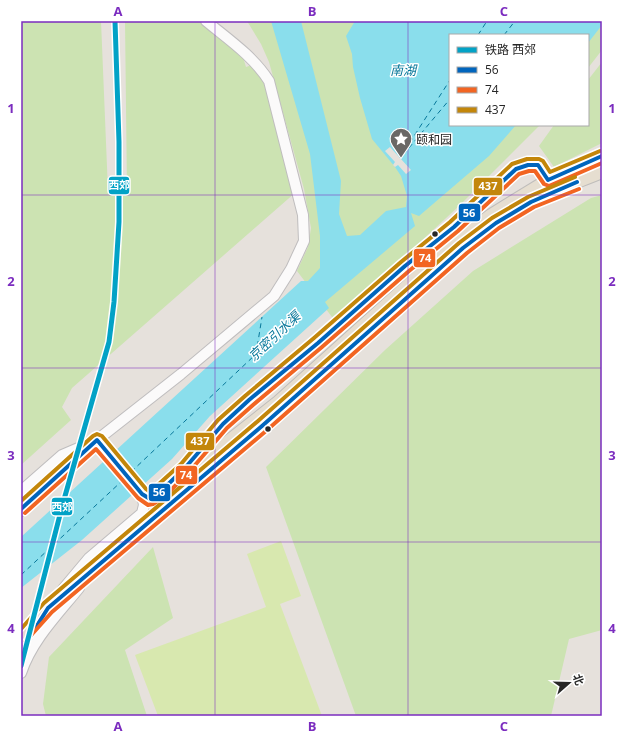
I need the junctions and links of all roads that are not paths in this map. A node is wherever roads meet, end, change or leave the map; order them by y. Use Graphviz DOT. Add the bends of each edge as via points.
graph roads {
  1 [pos="206,21"];
  2 [pos="602,156"];
  3 [pos="602,172"];
  4 [pos="548,180"];
  5 [pos="554,191"];
  6 [pos="97,440"];
  7 [pos="21,491"];
  8 [pos="146,497"];
  9 [pos="21,509"];
  10 [pos="157,516"];
  11 [pos="95,568"];
  12 [pos="48,608"];
  13 [pos="21,638"];
  14 [pos="21,651"];
  15 [pos="21,673"];
  1 -- 6 [label="street" via="251,58 269,81 303,215 304,241 274,296"];
  2 -- 4 [label="main road"];
  3 -- 5 [label="main road"];
  4 -- 5 [label="street"];
  4 -- 8 [label="main road" via="491,215 458,240 278,402 207,458 164,498"];
  4 -- 8 [label="street" via="538,165 528,165 516,170 249,400 160,492"];
  5 -- 10 [label="main road" via="531,202 463,248"];
  6 -- 7 [label="street" via="62,455"];
  6 -- 8 [label="main road"];
  6 -- 9 [label="highway"];
  8 -- 12 [label="street" via="142,513 89,558"];
  10 -- 11 [label="highway"];
  11 -- 12 [label="highway"];
  11 -- 15 [label="street" via="35,643"];
  12 -- 13 [label="highway"];
  12 -- 14 [label="highway"];
}
